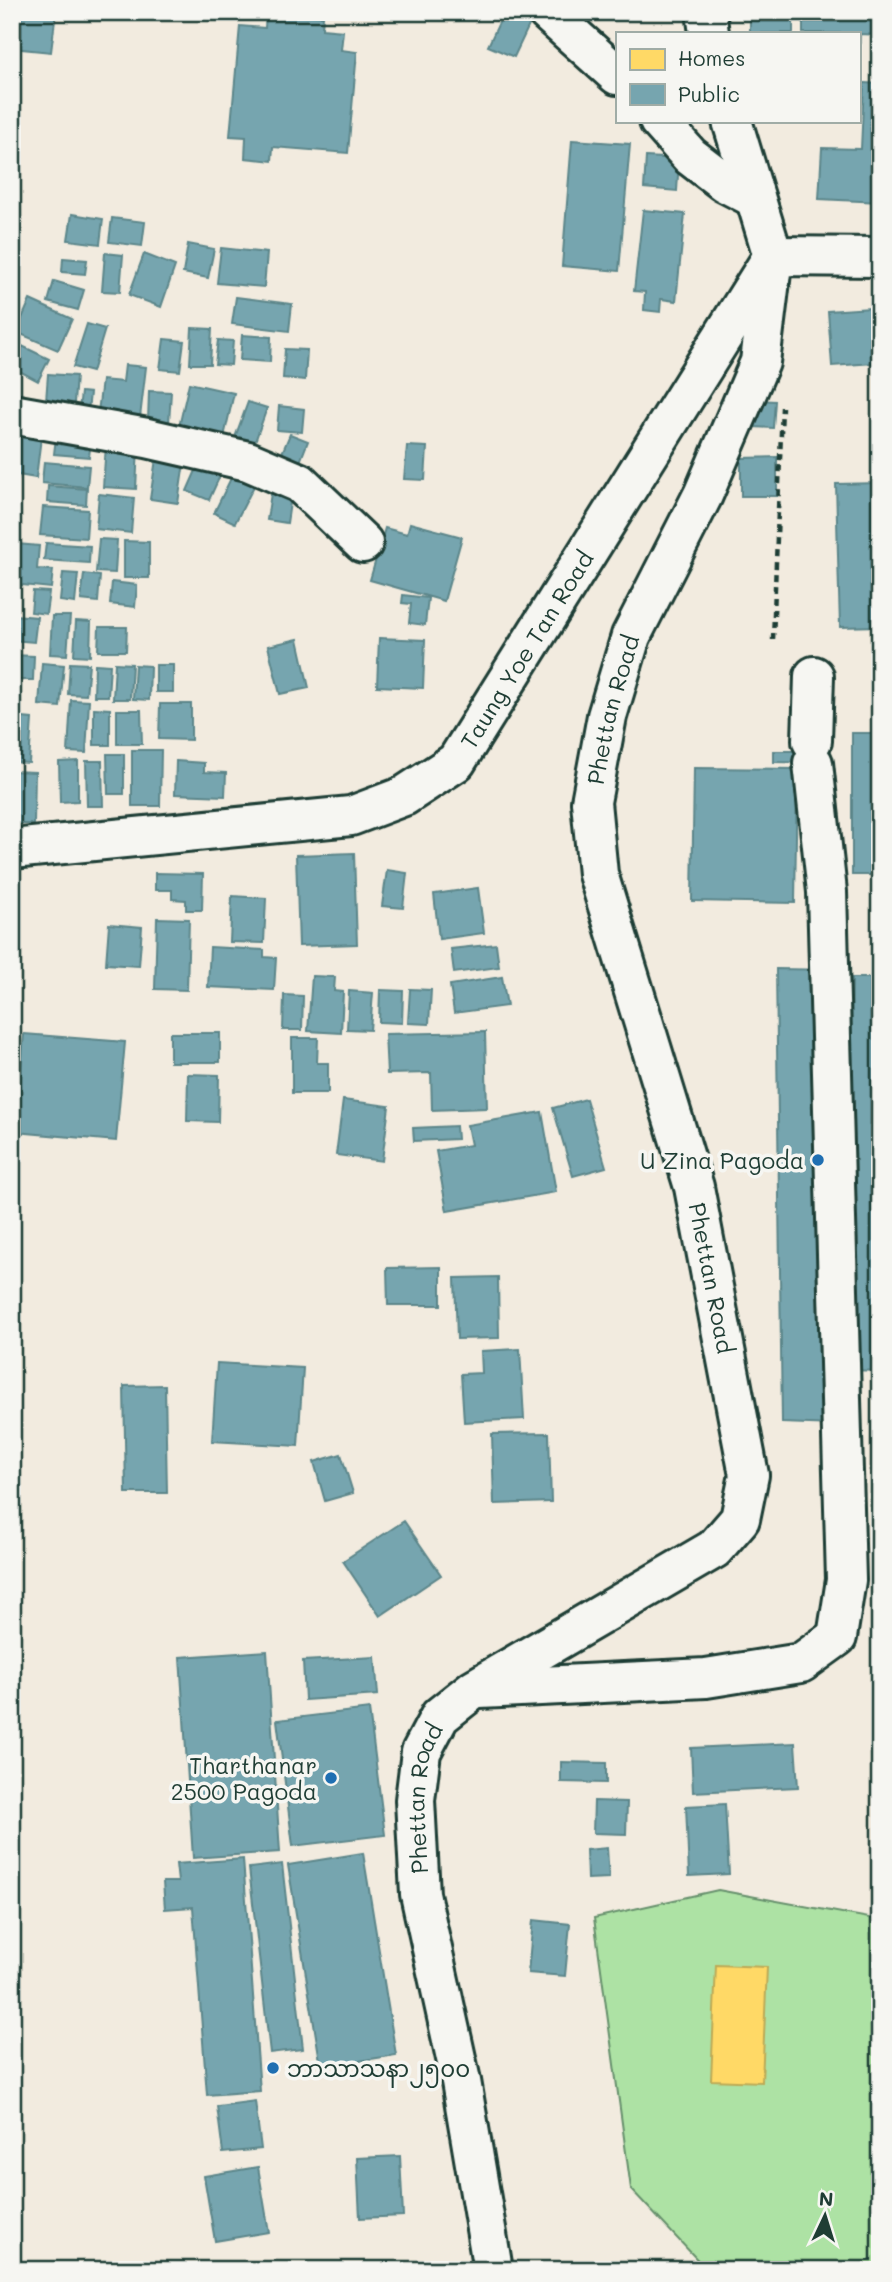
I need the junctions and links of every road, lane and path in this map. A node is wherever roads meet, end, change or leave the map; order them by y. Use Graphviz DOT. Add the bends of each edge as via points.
graph roads {
  1 [pos="547,12"];
  2 [pos="706,12"];
  3 [pos="709,32"];
  4 [pos="616,74"];
  5 [pos="660,122"];
  6 [pos="732,122"];
  7 [pos="755,198"];
  8 [pos="773,256"];
  9 [pos="880,257"];
  10 [pos="782,403"];
  11 [pos="12,414"];
  12 [pos="363,543"];
  13 [pos="773,640"];
  14 [pos="814,676"];
  15 [pos="12,849"];
  16 [pos="474,1689"];
  17 [pos="493,2270"];
  1 -- 4 [label="street"];
  2 -- 3 [label="street"];
  5 -- 7 [label="street" via="724,182"];
  6 -- 7 [label="street, Phettan Road"];
  7 -- 8 [label="street, Phettan Road"];
  8 -- 9 [label="street"];
  8 -- 15 [label="street, Taung Yoe Tan Road" via="456,762 404,796 351,816"];
  8 -- 16 [label="street, Phettan Road" via="760,362 703,495 631,636 607,716 591,802 598,874 694,1187 749,1475 743,1508 740,1519 714,1549"];
  10 -- 13 [label="path"];
  11 -- 12 [label="street" via="248,461 300,483"];
  14 -- 16 [label="street" via="812,752 827,892 846,1580 836,1637 800,1663 706,1678"];
  16 -- 17 [label="street, Phettan Road" via="440,1716 421,1752 415,1800 421,1894 461,2081"];
}
